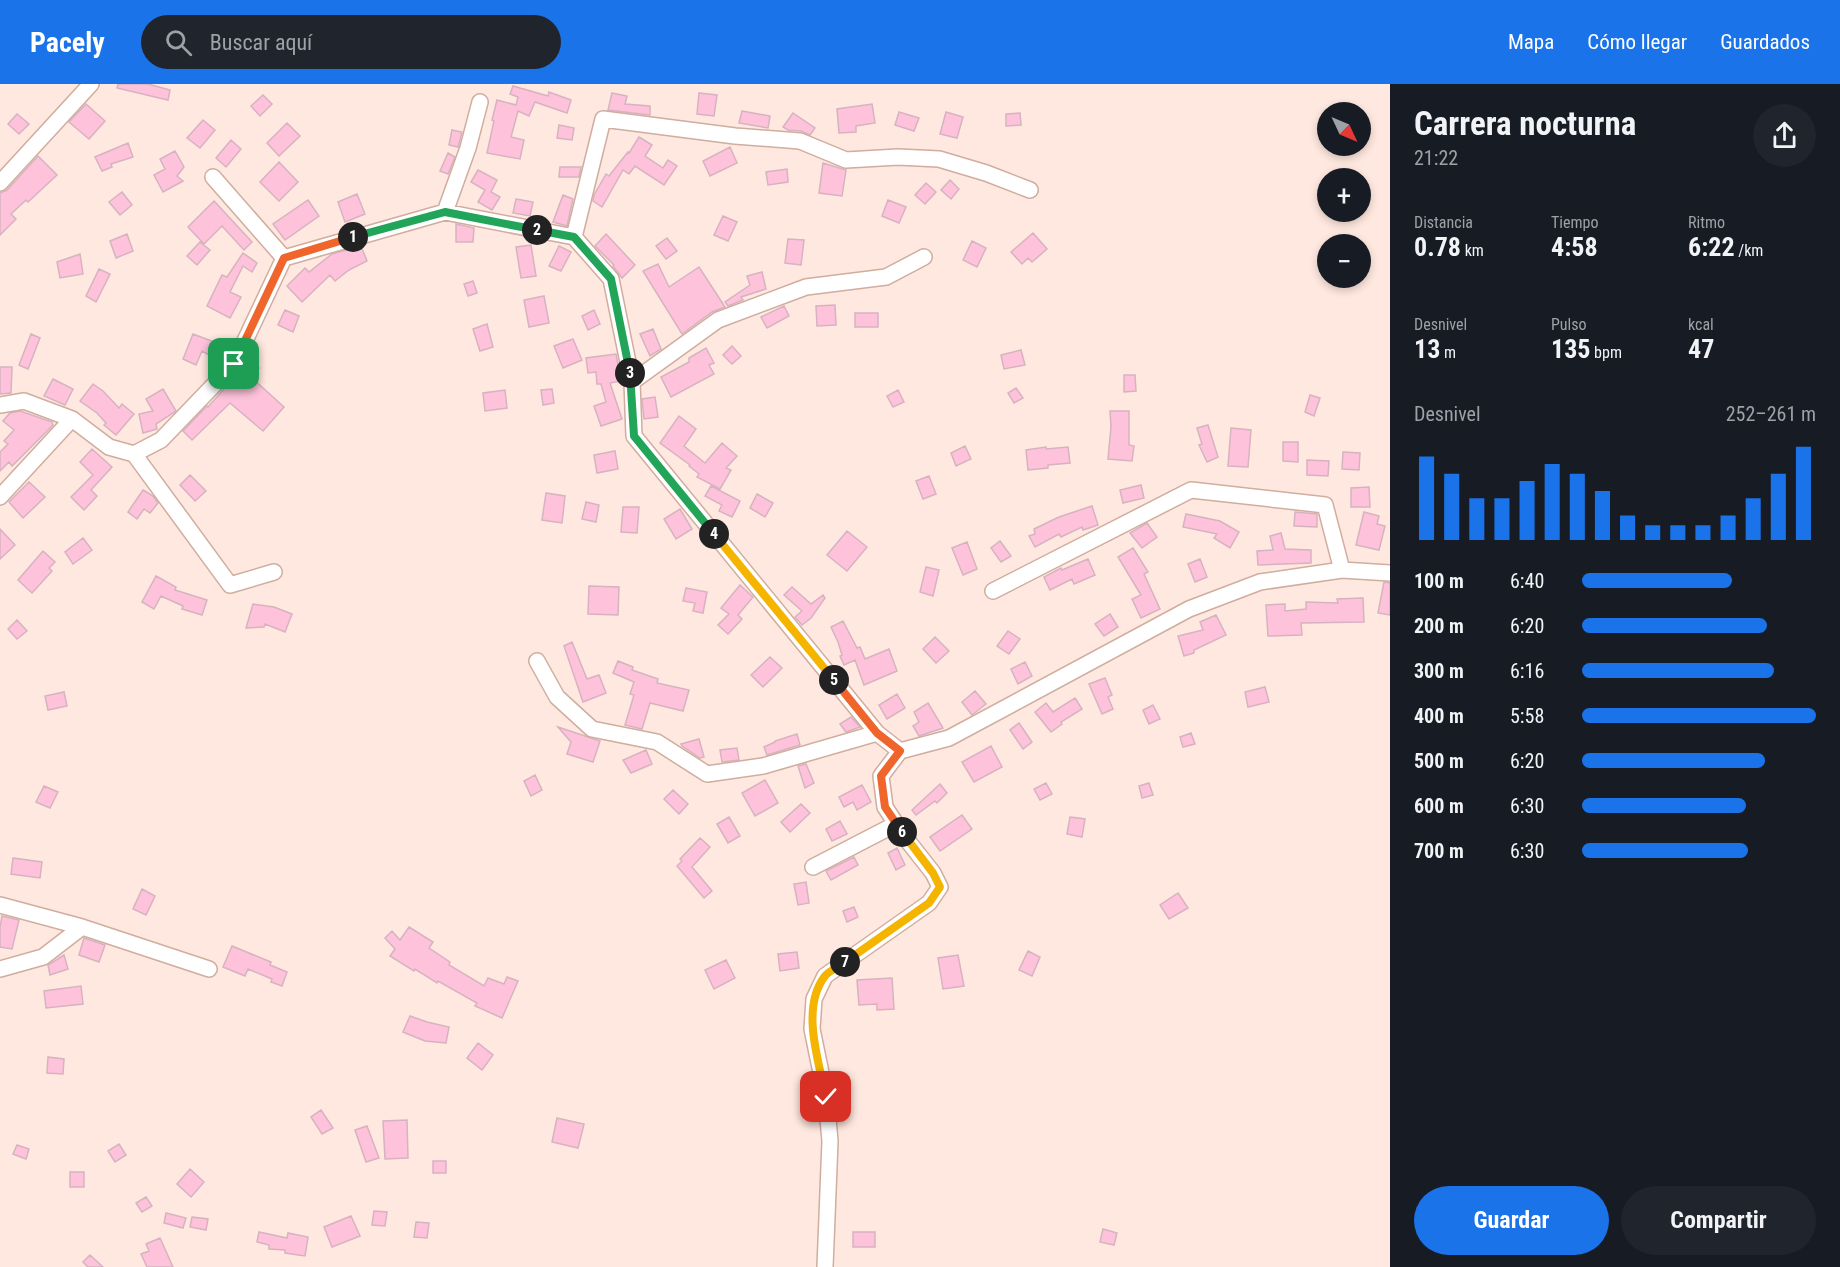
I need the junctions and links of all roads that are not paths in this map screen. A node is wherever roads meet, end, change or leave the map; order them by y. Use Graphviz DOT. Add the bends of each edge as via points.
graph roads {
  1 [pos="91,84"];
  2 [pos="480,102"];
  3 [pos="213,177"];
  4 [pos="0,183"];
  5 [pos="1030,190"];
  6 [pos="445,212"];
  7 [pos="574,237"];
  8 [pos="924,257"];
  9 [pos="284,258"];
  10 [pos="632,382"];
  11 [pos="0,405"];
  12 [pos="72,419"];
  13 [pos="134,454"];
  14 [pos="0,497"];
  15 [pos="1342,570"];
  16 [pos="274,572"];
  17 [pos="1390,573"];
  18 [pos="993,591"];
  19 [pos="537,661"];
  20 [pos="877,733"];
  21 [pos="900,751"];
  22 [pos="896,824"];
  23 [pos="813,867"];
  24 [pos="0,905"];
  25 [pos="82,927"];
  26 [pos="0,969"];
  27 [pos="209,969"];
  28 [pos="825,1267"];
  1 -- 4 [label="street"];
  2 -- 6 [label="street"];
  3 -- 9 [label="street"];
  5 -- 7 [label="street" via="939,159 846,160 800,141 603,119"];
  6 -- 7 [label="street"];
  6 -- 9 [label="street"];
  7 -- 10 [label="street" via="611,279"];
  8 -- 10 [label="street" via="886,277 806,287 717,321"];
  9 -- 13 [label="street" via="234,364 161,440"];
  10 -- 20 [label="street" via="634,436"];
  11 -- 12 [label="street" via="24,401"];
  12 -- 13 [label="street" via="109,447"];
  12 -- 14 [label="street"];
  13 -- 16 [label="street" via="230,585"];
  15 -- 17 [label="street"];
  15 -- 18 [label="street" via="1325,505 1191,490"];
  15 -- 21 [label="street" via="1260,582 1189,609 949,738"];
  19 -- 20 [label="street" via="557,697 592,729 657,742 707,774 764,766"];
  20 -- 21 [label="street"];
  21 -- 22 [label="street" via="881,776 885,807"];
  22 -- 23 [label="street"];
  22 -- 28 [label="street" via="940,887 929,903 825,976 814,999 812,1029 826,1097 830,1141"];
  24 -- 25 [label="street"];
  25 -- 26 [label="street" via="43,957"];
  25 -- 27 [label="street"];
}
